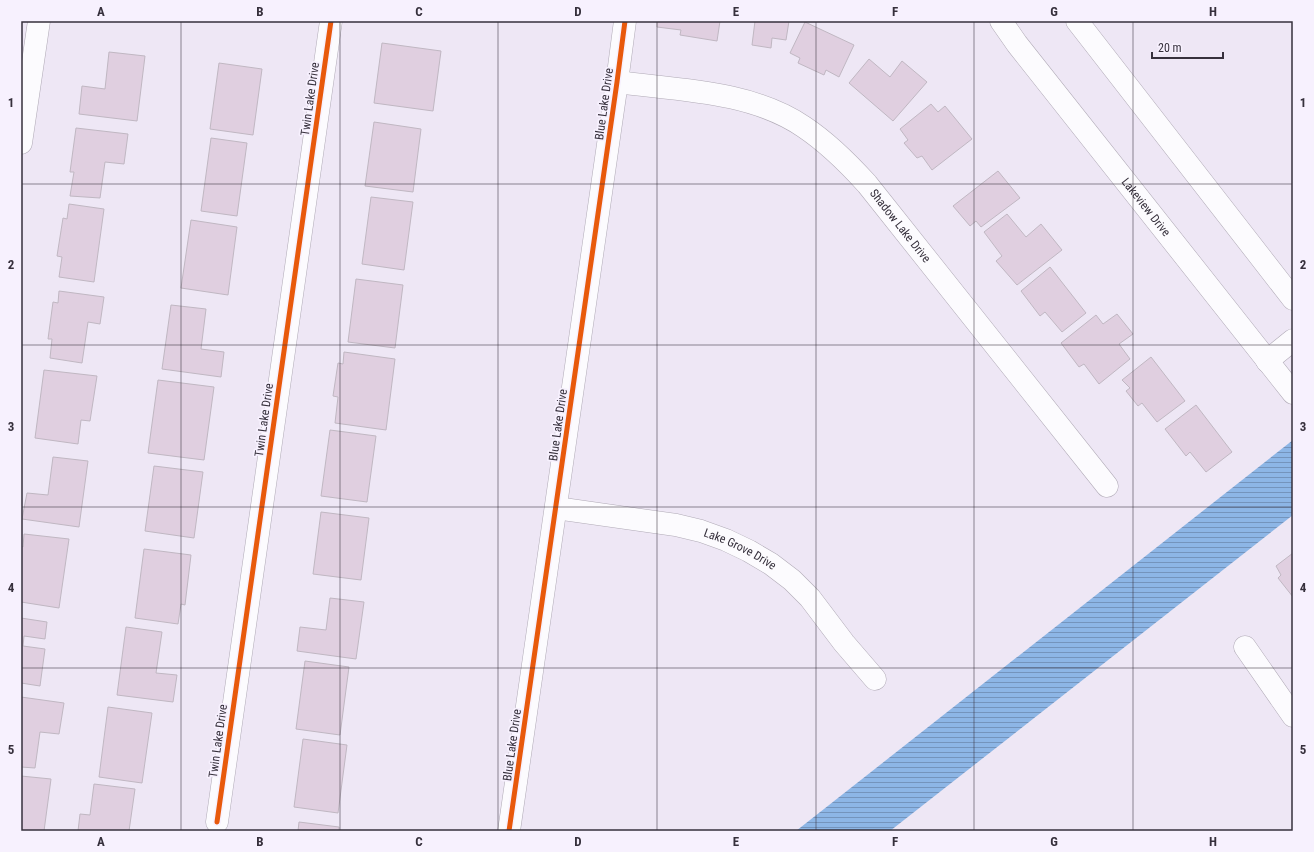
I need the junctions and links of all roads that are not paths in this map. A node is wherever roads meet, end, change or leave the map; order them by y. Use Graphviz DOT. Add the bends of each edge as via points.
graph roads {
  1 [pos="39,21"];
  2 [pos="331,21"];
  3 [pos="625,21"];
  4 [pos="1000,21"];
  5 [pos="1077,21"];
  6 [pos="617,82"];
  7 [pos="21,143"];
  8 [pos="1293,299"];
  9 [pos="1293,340"];
  10 [pos="1267,361"];
  11 [pos="1293,393"];
  12 [pos="1107,486"];
  13 [pos="556,508"];
  14 [pos="1245,647"];
  15 [pos="875,679"];
  16 [pos="1293,716"];
  17 [pos="217,822"];
  18 [pos="509,831"];
  1 -- 7 [label="street"];
  2 -- 17 [label="street, Twin Lake Drive"];
  3 -- 6 [label="street, Blue Lake Drive"];
  4 -- 10 [label="street, Lakeview Drive"];
  5 -- 8 [label="street"];
  6 -- 12 [label="street, Shadow Lake Drive" via="716,94 761,106 804,127 841,156 867,184"];
  6 -- 13 [label="street, Blue Lake Drive"];
  9 -- 10 [label="street"];
  10 -- 11 [label="street, Lakeview Drive"];
  13 -- 15 [label="street, Lake Grove Drive" via="676,525 707,533 749,551 792,580 810,598"];
  13 -- 18 [label="street, Blue Lake Drive"];
  14 -- 16 [label="street"];
}
